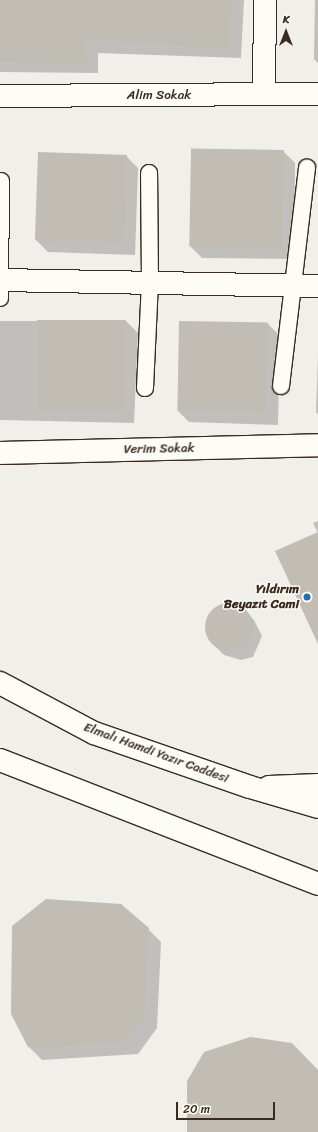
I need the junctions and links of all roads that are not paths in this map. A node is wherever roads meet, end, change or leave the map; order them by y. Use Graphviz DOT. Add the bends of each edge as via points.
graph roads {
  1 [pos="266,0"];
  2 [pos="264,94"];
  3 [pos="318,94"];
  4 [pos="0,96"];
  5 [pos="307,168"];
  6 [pos="149,173"];
  7 [pos="1,181"];
  8 [pos="0,280"];
  9 [pos="150,282"];
  10 [pos="292,285"];
  11 [pos="318,286"];
  12 [pos="0,298"];
  13 [pos="280,386"];
  14 [pos="145,388"];
  15 [pos="318,446"];
  16 [pos="0,453"];
  17 [pos="0,683"];
  18 [pos="0,760"];
  19 [pos="318,785"];
  20 [pos="250,787"];
  21 [pos="318,807"];
  22 [pos="316,886"];
  1 -- 2 [label="street"];
  2 -- 3 [label="street, Alim Sokak"];
  2 -- 4 [label="street, Alim Sokak"];
  5 -- 10 [label="lane"];
  6 -- 9 [label="lane"];
  7 -- 8 [label="lane"];
  8 -- 9 [label="street"];
  8 -- 12 [label="lane"];
  9 -- 10 [label="street"];
  9 -- 14 [label="lane"];
  10 -- 11 [label="street"];
  10 -- 13 [label="lane"];
  15 -- 16 [label="street, Verim Sokak"];
  17 -- 20 [label="street, Elmalı Hamdi Yazır Caddesi" via="94,733"];
  18 -- 22 [label="street"];
  19 -- 20 [label="street"];
  20 -- 21 [label="street, Elmalı Hamdi Yazır Caddesi"];
}
